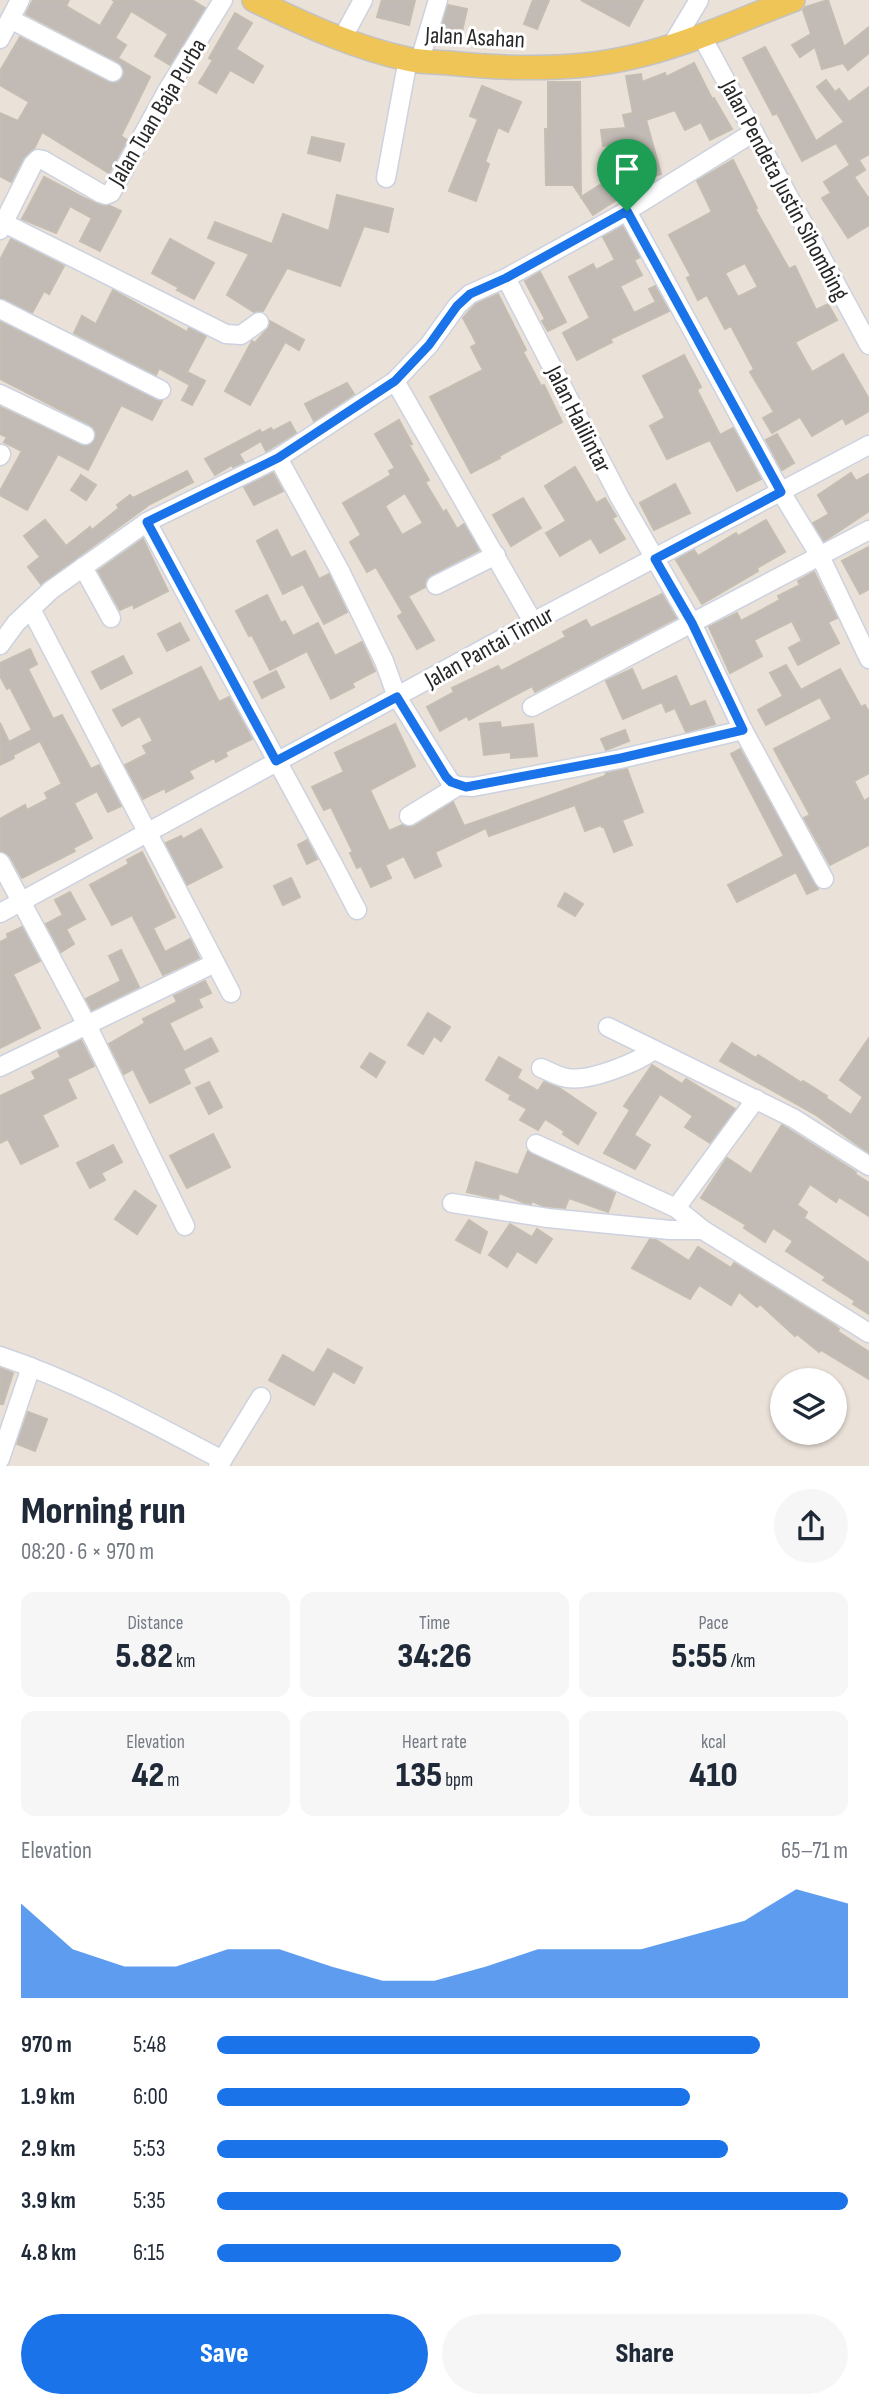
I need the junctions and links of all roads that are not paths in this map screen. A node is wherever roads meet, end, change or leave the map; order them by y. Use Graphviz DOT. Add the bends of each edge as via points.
graph roads {
  1 [pos="20,0"];
  2 [pos="223,0"];
  3 [pos="254,0"];
  4 [pos="363,0"];
  5 [pos="438,0"];
  6 [pos="699,0"];
  7 [pos="793,0"];
  8 [pos="10,19"];
  9 [pos="701,34"];
  10 [pos="0,38"];
  11 [pos="342,39"];
  12 [pos="672,46"];
  13 [pos="414,60"];
  14 [pos="113,72"];
  15 [pos="754,132"];
  16 [pos="386,178"];
  17 [pos="627,211"];
  18 [pos="2,226"];
  19 [pos="506,278"];
  20 [pos="0,309"];
  21 [pos="259,322"];
  22 [pos="869,345"];
  23 [pos="395,381"];
  24 [pos="161,390"];
  25 [pos="0,394"];
  26 [pos="85,435"];
  27 [pos="869,445"];
  28 [pos="278,458"];
  29 [pos="781,492"];
  30 [pos="147,522"];
  31 [pos="869,530"];
  32 [pos="496,555"];
  33 [pos="820,556"];
  34 [pos="655,559"];
  35 [pos="83,567"];
  36 [pos="436,585"];
  37 [pos="31,609"];
  38 [pos="111,618"];
  39 [pos="533,622"];
  40 [pos="692,623"];
  41 [pos="0,645"];
  42 [pos="869,659"];
  43 [pos="397,697"];
  44 [pos="533,707"];
  45 [pos="743,730"];
  46 [pos="276,761"];
  47 [pos="458,786"];
  48 [pos="409,816"];
  49 [pos="147,831"];
  50 [pos="0,862"];
  51 [pos="824,879"];
  52 [pos="20,902"];
  53 [pos="357,910"];
  54 [pos="0,913"];
  55 [pos="215,963"];
  56 [pos="231,993"];
  57 [pos="87,1025"];
  58 [pos="608,1027"];
  59 [pos="654,1049"];
  60 [pos="0,1067"];
  61 [pos="541,1068"];
  62 [pos="756,1099"];
  63 [pos="536,1144"];
  64 [pos="869,1166"];
  65 [pos="452,1203"];
  66 [pos="676,1208"];
  67 [pos="185,1226"];
  68 [pos="704,1230"];
  69 [pos="869,1334"];
  70 [pos="0,1356"];
  71 [pos="31,1367"];
  72 [pos="261,1397"];
  73 [pos="0,1460"];
  74 [pos="220,1463"];
  1 -- 8 [label="street"];
  2 -- 18 [label="street, Jalan Tuan Baja Purba" via="111,192 100,193 38,159"];
  3 -- 11 [label="main road, Jalan Asahan"];
  4 -- 11 [label="street"];
  5 -- 13 [label="street"];
  6 -- 12 [label="street"];
  7 -- 9 [label="main road, Jalan Asahan"];
  8 -- 10 [label="street"];
  8 -- 14 [label="street"];
  9 -- 12 [label="main road, Jalan Asahan"];
  9 -- 15 [label="street, Jalan Pendeta Justin Sihombing"];
  11 -- 13 [label="main road, Jalan Asahan"];
  12 -- 13 [label="main road, Jalan Asahan" via="590,64 491,67"];
  13 -- 16 [label="street"];
  15 -- 17 [label="street"];
  15 -- 22 [label="street, Jalan Pendeta Justin Sihombing"];
  17 -- 19 [label="street"];
  17 -- 29 [label="street"];
  18 -- 21 [label="street" via="226,334 241,335"];
  19 -- 23 [label="street" via="463,299"];
  19 -- 34 [label="street, Jalan Halilintar"];
  20 -- 24 [label="street"];
  23 -- 28 [label="street"];
  23 -- 32 [label="street"];
  25 -- 26 [label="street"];
  27 -- 29 [label="street, Jalan Pantai Timur"];
  28 -- 30 [label="street"];
  28 -- 43 [label="street" via="356,603"];
  29 -- 33 [label="street"];
  29 -- 34 [label="street, Jalan Pantai Timur"];
  30 -- 35 [label="street"];
  30 -- 46 [label="street"];
  31 -- 33 [label="street"];
  32 -- 36 [label="street"];
  32 -- 39 [label="street"];
  33 -- 40 [label="street"];
  33 -- 42 [label="street"];
  34 -- 39 [label="street, Jalan Pantai Timur"];
  34 -- 40 [label="street, Jalan Halilintar"];
  35 -- 37 [label="street"];
  35 -- 38 [label="street"];
  37 -- 41 [label="street"];
  37 -- 49 [label="street"];
  39 -- 43 [label="street, Jalan Pantai Timur"];
  40 -- 44 [label="street"];
  40 -- 45 [label="street, Jalan Halilintar"];
  43 -- 46 [label="street, Jalan Pantai Timur"];
  43 -- 47 [label="street" via="446,777"];
  45 -- 47 [label="street" via="594,764"];
  45 -- 51 [label="street, Jalan Halilintar"];
  46 -- 49 [label="street, Jalan Pantai Timur"];
  46 -- 53 [label="street"];
  47 -- 48 [label="street"];
  49 -- 52 [label="street, Jalan Pantai Timur"];
  49 -- 55 [label="street"];
  50 -- 52 [label="street"];
  52 -- 54 [label="street, Jalan Pantai Timur"];
  52 -- 57 [label="street"];
  55 -- 56 [label="street"];
  55 -- 57 [label="street"];
  57 -- 60 [label="street"];
  57 -- 67 [label="street"];
  58 -- 59 [label="street"];
  59 -- 61 [label="street" via="639,1061 584,1077 566,1078"];
  59 -- 62 [label="street"];
  62 -- 64 [label="street"];
  62 -- 66 [label="street"];
  63 -- 66 [label="street"];
  65 -- 68 [label="street" via="548,1218"];
  66 -- 68 [label="street"];
  68 -- 69 [label="street"];
  70 -- 71 [label="street"];
  71 -- 73 [label="street"];
  71 -- 74 [label="street" via="116,1404"];
  72 -- 74 [label="street"];
}
